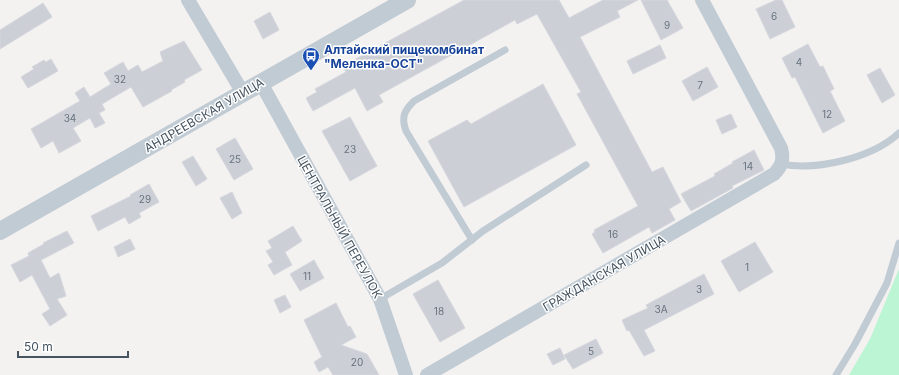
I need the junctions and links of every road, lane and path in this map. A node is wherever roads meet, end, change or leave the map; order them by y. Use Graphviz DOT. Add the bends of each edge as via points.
graph roads {
  1 [pos="188,0"];
  2 [pos="407,0"];
  3 [pos="702,0"];
  4 [pos="505,50"];
  5 [pos="261,83"];
  6 [pos="243,93"];
  7 [pos="899,133"];
  8 [pos="586,165"];
  9 [pos="780,166"];
  10 [pos="0,231"];
  11 [pos="472,240"];
  12 [pos="899,243"];
  13 [pos="380,299"];
  14 [pos="406,375"];
  15 [pos="427,375"];
  16 [pos="836,375"];
  1 -- 6 [label="street"];
  2 -- 5 [label="street, АНДРЕЕВСКАЯ УЛИЦА"];
  3 -- 9 [label="street" via="781,148 783,155"];
  4 -- 11 [label="lane" via="414,101 404,115 406,131"];
  5 -- 6 [label="street, АНДРЕЕВСКАЯ УЛИЦА"];
  5 -- 13 [label="street, ЦЕНТРАЛЬНЫЙ ПЕРЕУЛОК"];
  6 -- 10 [label="street, АНДРЕЕВСКАЯ УЛИЦА"];
  7 -- 9 [label="lane" via="878,147 852,158 807,166"];
  8 -- 11 [label="lane"];
  9 -- 15 [label="street, ГРАЖДАНСКАЯ УЛИЦА" via="774,174"];
  11 -- 13 [label="lane" via="442,263"];
  12 -- 16 [label="lane" via="887,283"];
  13 -- 14 [label="street, ЦЕНТРАЛЬНЫЙ ПЕРЕУЛОК"];
}
